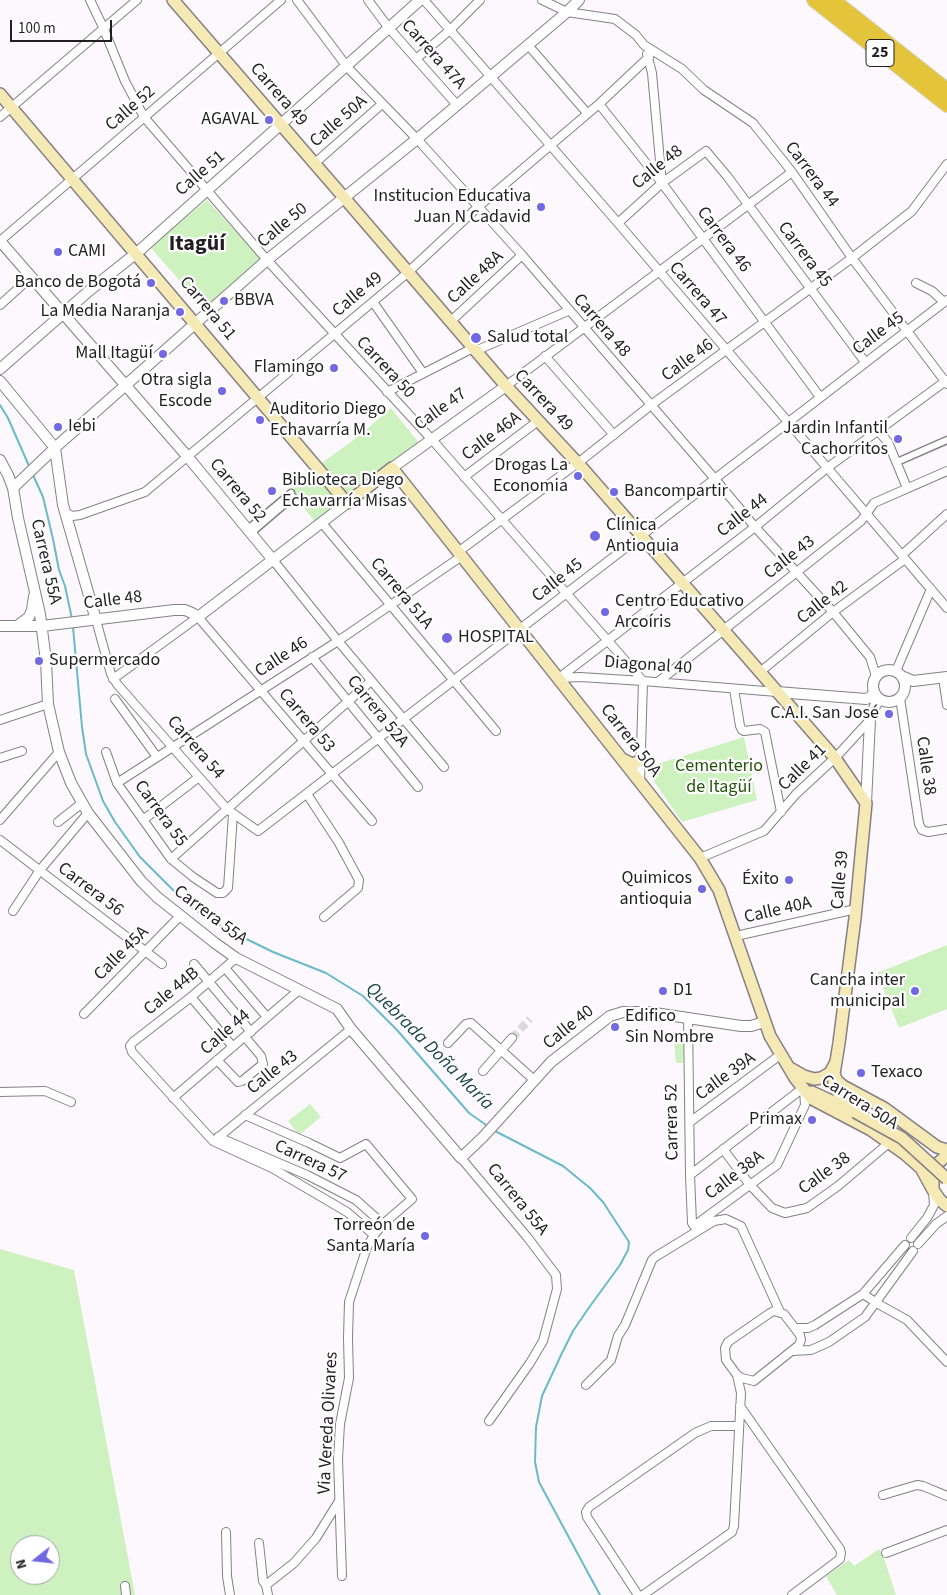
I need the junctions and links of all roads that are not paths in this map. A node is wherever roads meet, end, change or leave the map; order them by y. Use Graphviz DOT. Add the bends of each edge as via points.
graph roads {
  1 [pos="90,0"];
  2 [pos="137,0"];
  3 [pos="173,0"];
  4 [pos="281,0"];
  5 [pos="297,0"];
  6 [pos="368,0"];
  7 [pos="420,0"];
  8 [pos="424,0"];
  9 [pos="480,0"];
  10 [pos="542,0"];
  11 [pos="579,0"];
  12 [pos="814,0"];
  13 [pos="832,0"];
  14 [pos="567,12"];
  15 [pos="103,27"];
  16 [pos="388,27"];
  17 [pos="450,30"];
  18 [pos="528,45"];
  19 [pos="644,45"];
  20 [pos="219,54"];
  21 [pos="649,57"];
  22 [pos="416,59"];
  23 [pos="345,65"];
  24 [pos="490,77"];
  25 [pos="947,90"];
  26 [pos="0,94"];
  27 [pos="382,104"];
  28 [pos="599,104"];
  29 [pos="457,105"];
  30 [pos="947,106"];
  31 [pos="12,107"];
  32 [pos="587,113"];
  33 [pos="0,117"];
  34 [pos="144,117"];
  35 [pos="281,125"];
  36 [pos="417,139"];
  37 [pos="550,145"];
  38 [pos="315,163"];
  39 [pos="947,164"];
  40 [pos="718,165"];
  41 [pos="792,172"];
  42 [pos="71,180"];
  43 [pos="662,183"];
  44 [pos="207,190"];
  45 [pos="344,196"];
  46 [pos="748,205"];
  47 [pos="478,207"];
  48 [pos="618,223"];
  49 [pos="703,239"];
  50 [pos="0,241"];
  51 [pos="136,253"];
  52 [pos="522,256"];
  53 [pos="852,258"];
  54 [pos="267,260"];
  55 [pos="408,272"];
  56 [pos="658,272"];
  57 [pos="31,277"];
  58 [pos="916,283"];
  59 [pos="810,288"];
  60 [pos="946,301"];
  61 [pos="373,302"];
  62 [pos="0,305"];
  63 [pos="568,311"];
  64 [pos="63,314"];
  65 [pos="450,322"];
  66 [pos="766,322"];
  67 [pos="196,323"];
  68 [pos="583,328"];
  69 [pos="908,332"];
  70 [pos="334,334"];
  71 [pos="474,350"];
  72 [pos="727,351"];
  73 [pos="545,356"];
  74 [pos="865,362"];
  75 [pos="0,369"];
  76 [pos="423,373"];
  77 [pos="0,381"];
  78 [pos="946,382"];
  79 [pos="124,385"];
  80 [pos="506,386"];
  81 [pos="387,392"];
  82 [pos="259,397"];
  83 [pos="820,397"];
  84 [pos="652,406"];
  85 [pos="538,421"];
  86 [pos="788,422"];
  87 [pos="879,432"];
  88 [pos="614,435"];
  89 [pos="431,439"];
  90 [pos="947,440"];
  91 [pos="53,450"];
  92 [pos="187,456"];
  93 [pos="0,460"];
  94 [pos="897,462"];
  95 [pos="578,464"];
  96 [pos="392,468"];
  97 [pos="827,468"];
  98 [pos="947,471"];
  99 [pos="464,477"];
  100 [pos="716,479"];
  101 [pos="14,487"];
  102 [pos="907,488"];
  103 [pos="292,495"];
  104 [pos="348,503"];
  105 [pos="65,512"];
  106 [pos="867,514"];
  107 [pos="947,514"];
  108 [pos="501,519"];
  109 [pos="322,523"];
  110 [pos="755,527"];
  111 [pos="250,531"];
  112 [pos="640,536"];
  113 [pos="460,554"];
  114 [pos="904,557"];
  115 [pos="273,560"];
  116 [pos="796,573"];
  117 [pos="682,582"];
  118 [pos="34,589"];
  119 [pos="931,589"];
  120 [pos="566,593"];
  121 [pos="390,604"];
  122 [pos="947,608"];
  123 [pos="833,612"];
  124 [pos="198,617"];
  125 [pos="92,620"];
  126 [pos="0,626"];
  127 [pos="17,626"];
  128 [pos="42,626"];
  129 [pos="520,629"];
  130 [pos="723,630"];
  131 [pos="338,641"];
  132 [pos="608,641"];
  133 [pos="312,657"];
  134 [pos="579,663"];
  135 [pos="760,672"];
  136 [pos="876,676"];
  137 [pos="945,677"];
  138 [pos="559,678"];
  139 [pos="589,678"];
  140 [pos="113,679"];
  141 [pos="905,679"];
  142 [pos="454,680"];
  143 [pos="643,680"];
  144 [pos="371,681"];
  145 [pos="658,682"];
  146 [pos="734,689"];
  147 [pos="261,690"];
  148 [pos="777,692"];
  149 [pos="877,695"];
  150 [pos="900,698"];
  151 [pos="115,699"];
  152 [pos="349,702"];
  153 [pos="48,704"];
  154 [pos="947,704"];
  155 [pos="405,719"];
  156 [pos="0,720"];
  157 [pos="870,720"];
  158 [pos="496,731"];
  159 [pos="379,739"];
  160 [pos="304,741"];
  161 [pos="172,747"];
  162 [pos="22,750"];
  163 [pos="60,752"];
  164 [pos="106,752"];
  165 [pos="157,757"];
  166 [pos="0,758"];
  167 [pos="835,758"];
  168 [pos="624,760"];
  169 [pos="642,760"];
  170 [pos="444,767"];
  171 [pos="332,774"];
  172 [pos="199,777"];
  173 [pos="117,783"];
  174 [pos="640,783"];
  175 [pos="418,786"];
  176 [pos="307,794"];
  177 [pos="82,803"];
  178 [pos="866,804"];
  179 [pos="230,811"];
  180 [pos="781,812"];
  181 [pos="88,813"];
  182 [pos="0,820"];
  183 [pos="143,820"];
  184 [pos="372,821"];
  185 [pos="58,822"];
  186 [pos="947,829"];
  187 [pos="258,831"];
  188 [pos="0,840"];
  189 [pos="700,858"];
  190 [pos="171,859"];
  191 [pos="40,870"];
  192 [pos="856,909"];
  193 [pos="13,911"];
  194 [pos="181,915"];
  195 [pos="324,917"];
  196 [pos="736,936"];
  197 [pos="145,952"];
  198 [pos="236,958"];
  199 [pos="162,964"];
  200 [pos="194,964"];
  201 [pos="225,968"];
  202 [pos="209,982"];
  203 [pos="299,990"];
  204 [pos="191,997"];
  205 [pos="84,1014"];
  206 [pos="267,1017"];
  207 [pos="688,1017"];
  208 [pos="764,1022"];
  209 [pos="352,1029"];
  210 [pos="248,1034"];
  211 [pos="512,1038"];
  212 [pos="448,1043"];
  213 [pos="233,1047"];
  214 [pos="501,1050"];
  215 [pos="780,1055"];
  216 [pos="217,1060"];
  217 [pos="835,1069"];
  218 [pos="483,1071"];
  219 [pos="534,1080"];
  220 [pos="804,1082"];
  221 [pos="0,1092"];
  222 [pos="173,1098"];
  223 [pos="71,1102"];
  224 [pos="857,1109"];
  225 [pos="245,1115"];
  226 [pos="690,1122"];
  227 [pos="216,1139"];
  228 [pos="890,1142"];
  229 [pos="723,1149"];
  230 [pos="947,1150"];
  231 [pos="947,1155"];
  232 [pos="461,1158"];
  233 [pos="947,1168"];
  234 [pos="690,1176"];
  235 [pos="947,1179"];
  236 [pos="750,1185"];
  237 [pos="933,1190"];
  238 [pos="947,1206"];
  239 [pos="947,1216"];
  240 [pos="383,1224"];
  241 [pos="694,1226"];
  242 [pos="374,1234"];
  243 [pos="905,1245"];
  244 [pos="918,1245"];
  245 [pos="863,1294"];
  246 [pos="876,1303"];
  247 [pos="780,1312"];
  248 [pos="795,1328"];
  249 [pos="793,1351"];
  250 [pos="947,1362"];
  251 [pos="737,1375"];
  252 [pos="754,1381"];
  253 [pos="586,1385"];
  254 [pos="741,1393"];
  255 [pos="740,1406"];
  256 [pos="489,1421"];
  257 [pos="739,1426"];
  258 [pos="883,1495"];
  259 [pos="947,1496"];
  260 [pos="340,1500"];
  261 [pos="947,1530"];
  262 [pos="226,1532"];
  263 [pos="259,1542"];
  264 [pos="886,1553"];
  265 [pos="342,1576"];
  266 [pos="266,1585"];
  267 [pos="125,1586"];
  268 [pos="126,1595"];
  269 [pos="230,1595"];
  270 [pos="268,1595"];
  271 [pos="638,1595"];
  272 [pos="643,1595"];
  273 [pos="792,1595"];
  1 -- 15 [label="street, Carrera 50"];
  2 -- 15 [label="street"];
  3 -- 20 [label="main road, Carrera 49"];
  4 -- 20 [label="street, Calle 52"];
  5 -- 23 [label="street, Carrera 48"];
  6 -- 16 [label="street, Carrera 47A"];
  7 -- 16 [label="street, Calle 51"];
  8 -- 17 [label="street, Carrera 47"];
  9 -- 17 [label="street"];
  10 -- 14 [label="street"];
  11 -- 14 [label="street, Calle 50"];
  12 -- 30 [label="highway, 25"];
  13 -- 25 [label="highway, 25"];
  14 -- 18 [label="street, Calle 50"];
  14 -- 19 [label="street, Carrera 44" via="615,19"];
  15 -- 31 [label="street"];
  15 -- 34 [label="street, Carrera 50" via="124,81"];
  16 -- 22 [label="street, Carrera 47A"];
  16 -- 23 [label="street, Calle 51"];
  17 -- 22 [label="street"];
  17 -- 24 [label="street, Carrera 47"];
  18 -- 24 [label="street, Calle 50"];
  18 -- 32 [label="street"];
  19 -- 21 [label="street"];
  19 -- 41 [label="street, Carrera 44" via="682,69 704,90 753,123"];
  20 -- 34 [label="street, Calle 52"];
  20 -- 35 [label="main road, Carrera 49"];
  21 -- 28 [label="street, Calle 49"];
  21 -- 43 [label="street"];
  22 -- 29 [label="street, Carrera 47A"];
  23 -- 27 [label="street, Carrera 48"];
  23 -- 35 [label="street, Calle 51"];
  24 -- 29 [label="street, Calle 50"];
  24 -- 37 [label="street, Carrera 47"];
  26 -- 31 [label="main road, Carrera 51"];
  27 -- 36 [label="street, Carrera 48"];
  27 -- 38 [label="street, Calle 50A"];
  28 -- 32 [label="street, Calle 49"];
  28 -- 43 [label="street, Carrera 46"];
  29 -- 36 [label="street, Calle 50"];
  31 -- 33 [label="street"];
  31 -- 42 [label="main road, Carrera 51"];
  32 -- 37 [label="street, Calle 49"];
  34 -- 42 [label="street, Calle 52"];
  34 -- 44 [label="street, Carrera 50"];
  35 -- 38 [label="main road, Carrera 49"];
  35 -- 44 [label="street, Calle 51"];
  36 -- 45 [label="street, Calle 50"];
  36 -- 47 [label="street, Carrera 48"];
  37 -- 47 [label="street, Calle 49"];
  37 -- 48 [label="street, Carrera 47"];
  38 -- 45 [label="main road, Carrera 49"];
  39 -- 53 [label="street, Calle 46" via="912,211"];
  40 -- 43 [label="street, Calle 48" via="706,151"];
  40 -- 46 [label="street, Carrera 45"];
  41 -- 46 [label="street, Calle 47"];
  41 -- 53 [label="street, Carrera 44"];
  42 -- 50 [label="street, Calle 52"];
  42 -- 51 [label="main road, Carrera 51"];
  43 -- 48 [label="street, Calle 48"];
  43 -- 49 [label="street, Carrera 46"];
  44 -- 51 [label="street, Calle 51"];
  44 -- 54 [label="street, Carrera 50"];
  45 -- 54 [label="street, Calle 50"];
  45 -- 55 [label="main road, Carrera 49"];
  46 -- 49 [label="street, Calle 47"];
  46 -- 59 [label="street, Carrera 45"];
  47 -- 52 [label="street, Carrera 48"];
  47 -- 55 [label="street, Calle 49"];
  48 -- 56 [label="street, Carrera 47"];
  49 -- 56 [label="street, Calle 47"];
  49 -- 66 [label="street, Carrera 46"];
  50 -- 57 [label="street, Carrera 52"];
  51 -- 64 [label="street, Calle 51"];
  51 -- 67 [label="main road, Carrera 51"];
  52 -- 63 [label="street, Carrera 48"];
  52 -- 65 [label="street, Calle 48A"];
  53 -- 59 [label="street, Calle 46"];
  53 -- 69 [label="street, Carrera 44"];
  54 -- 67 [label="street, Calle 50"];
  54 -- 70 [label="street, Carrera 50"];
  55 -- 61 [label="street, Calle 49"];
  55 -- 65 [label="main road, Carrera 49"];
  56 -- 68 [label="street, Calle 47"];
  56 -- 72 [label="street, Carrera 47"];
  57 -- 62 [label="street"];
  57 -- 64 [label="street, Carrera 52"];
  58 -- 60 [label="street"];
  59 -- 66 [label="street, Calle 46"];
  59 -- 74 [label="street, Carrera 45"];
  60 -- 69 [label="street, Calle 45"];
  61 -- 70 [label="street, Calle 49"];
  61 -- 76 [label="street"];
  63 -- 68 [label="street, Carrera 48"];
  63 -- 71 [label="street"];
  64 -- 75 [label="street, Calle 51"];
  64 -- 79 [label="street, Carrera 52"];
  65 -- 71 [label="main road, Carrera 49"];
  66 -- 72 [label="street, Calle 46"];
  66 -- 83 [label="street, Carrera 46"];
  67 -- 79 [label="street, Calle 50"];
  67 -- 82 [label="main road, Carrera 51"];
  68 -- 73 [label="street, Calle 47"];
  68 -- 84 [label="street, Carrera 48"];
  69 -- 74 [label="street, Calle 45"];
  69 -- 78 [label="street, Carrera 44"];
  70 -- 81 [label="street, Carrera 50"];
  70 -- 82 [label="street, Calle 49"];
  71 -- 76 [label="street"];
  71 -- 80 [label="main road, Carrera 49"];
  72 -- 84 [label="street, Calle 46"];
  72 -- 86 [label="street, Carrera 47"];
  73 -- 80 [label="street, Calle 47"];
  73 -- 88 [label="street"];
  74 -- 83 [label="street, Calle 45"];
  76 -- 81 [label="street"];
  77 -- 91 [label="street"];
  78 -- 87 [label="street, Calle 44"];
  79 -- 91 [label="street, Calle 50"];
  79 -- 92 [label="street, Carrera 52"];
  80 -- 85 [label="main road, Carrera 49"];
  80 -- 89 [label="street, Calle 47"];
  81 -- 89 [label="street, Carrera 50"];
  82 -- 92 [label="street, Calle 49"];
  82 -- 104 [label="main road, Carrera 51"];
  83 -- 86 [label="street, Calle 45"];
  84 -- 88 [label="street, Calle 46"];
  84 -- 100 [label="street, Carrera 48"];
  85 -- 95 [label="main road, Carrera 49"];
  85 -- 99 [label="street, Calle 46A"];
  86 -- 97 [label="street, Carrera 47"];
  86 -- 100 [label="street, Calle 45"];
  87 -- 94 [label="street" via="888,442"];
  87 -- 97 [label="street, Calle 44"];
  88 -- 95 [label="street, Calle 46"];
  89 -- 96 [label="street, Calle 47"];
  89 -- 99 [label="street, Carrera 50"];
  90 -- 94 [label="street"];
  91 -- 101 [label="street, Calle 50"];
  91 -- 105 [label="street"];
  92 -- 105 [label="street, Calle 49" via="145,492 80,515 72,516"];
  92 -- 111 [label="street, Carrera 52"];
  93 -- 101 [label="street, Carrera 55A"];
  94 -- 102 [label="street"];
  95 -- 108 [label="street, Calle 46"];
  95 -- 112 [label="main road, Carrera 49"];
  96 -- 104 [label="main road, Calle 47"];
  96 -- 113 [label="main road, Carrera 50A"];
  97 -- 106 [label="street, Carrera 47"];
  97 -- 110 [label="street, Calle 44"];
  98 -- 102 [label="street, Calle 43"];
  99 -- 108 [label="street, Carrera 50"];
  100 -- 110 [label="street, Carrera 48"];
  100 -- 112 [label="street, Calle 45"];
  101 -- 118 [label="street, Carrera 55A"];
  102 -- 106 [label="street, Calle 43" via="874,503"];
  103 -- 111 [label="street"];
  104 -- 109 [label="street, Calle 47"];
  105 -- 125 [label="street"];
  106 -- 114 [label="street, Carrera 47"];
  106 -- 116 [label="street, Calle 43"];
  107 -- 114 [label="street, Calle 42"];
  108 -- 113 [label="street, Calle 46"];
  108 -- 120 [label="street, Carrera 50"];
  109 -- 115 [label="street, Calle 47"];
  109 -- 121 [label="street, Carrera 51A"];
  110 -- 116 [label="street, Carrera 48"];
  110 -- 117 [label="street, Calle 44"];
  111 -- 115 [label="street, Carrera 52"];
  112 -- 117 [label="main road, Carrera 49"];
  112 -- 120 [label="street, Calle 45"];
  113 -- 121 [label="street, Calle 46"];
  113 -- 129 [label="main road, Carrera 50A"];
  114 -- 119 [label="street, Carrera 47"];
  114 -- 123 [label="street, Calle 42"];
  115 -- 124 [label="street, Calle 47"];
  115 -- 131 [label="street, Carrera 52"];
  116 -- 123 [label="street, Carrera 48"];
  116 -- 130 [label="street, Calle 43"];
  117 -- 130 [label="main road, Carrera 49"];
  117 -- 132 [label="street, Calle 44"];
  118 -- 127 [label="street" via="32,610"];
  118 -- 128 [label="street, Carrera 55A"];
  119 -- 122 [label="street, Carrera 47"];
  119 -- 141 [label="street"];
  120 -- 129 [label="street, Calle 45"];
  120 -- 132 [label="street, Carrera 50"];
  121 -- 131 [label="street, Calle 46"];
  121 -- 142 [label="street, Carrera 51A"];
  123 -- 135 [label="street, Calle 42"];
  123 -- 136 [label="street, Carrera 48" via="870,657"];
  124 -- 125 [label="street, Calle 48" via="185,610 174,610"];
  124 -- 140 [label="street, Calle 47"];
  124 -- 147 [label="street, Carrera 53"];
  125 -- 128 [label="street, Calle 48"];
  125 -- 140 [label="street"];
  126 -- 127 [label="street, Calle 48"];
  127 -- 128 [label="street, Calle 48"];
  128 -- 153 [label="street, Carrera 55A"];
  129 -- 138 [label="main road, Carrera 50A"];
  129 -- 142 [label="street, Calle 45"];
  130 -- 135 [label="main road, Carrera 49"];
  130 -- 145 [label="street, Calle 43"];
  131 -- 133 [label="street, Calle 46"];
  131 -- 144 [label="street, Carrera 52"];
  132 -- 134 [label="street, Calle 44"];
  132 -- 143 [label="street, Carrera 50"];
  133 -- 147 [label="street, Calle 46"];
  133 -- 152 [label="street, Carrera 52A"];
  134 -- 138 [label="street, Calle 44"];
  134 -- 139 [label="street"];
  135 -- 148 [label="main road, Carrera 49"];
  136 -- 141 [label="street" via="885,670"];
  136 -- 149 [label="street"];
  137 -- 141 [label="street"];
  137 -- 154 [label="street"];
  138 -- 139 [label="street, Diagonal 40"];
  138 -- 168 [label="main road, Carrera 50A"];
  139 -- 143 [label="street, Diagonal 40"];
  140 -- 161 [label="street, Carrera 54"];
  141 -- 150 [label="street"];
  142 -- 155 [label="street, Calle 45"];
  142 -- 158 [label="street, Carrera 51A"];
  143 -- 145 [label="street, Diagonal 40"];
  143 -- 169 [label="street"];
  144 -- 152 [label="street"];
  144 -- 155 [label="street, Carrera 52"];
  145 -- 146 [label="street, Diagonal 40"];
  146 -- 148 [label="street, Diagonal 40"];
  146 -- 180 [label="street" via="742,730 760,729 765,732"];
  147 -- 160 [label="street, Carrera 53"];
  147 -- 161 [label="street, Calle 46"];
  148 -- 149 [label="street, Diagonal 40" via="866,699"];
  148 -- 167 [label="main road, Carrera 49"];
  149 -- 150 [label="street" via="891,702"];
  149 -- 157 [label="street, Calle 39"];
  150 -- 186 [label="street, Calle 38" via="919,824 928,832"];
  151 -- 165 [label="street"];
  152 -- 159 [label="street, Carrera 52A"];
  152 -- 160 [label="street"];
  153 -- 156 [label="street"];
  153 -- 163 [label="street, Carrera 55A"];
  155 -- 159 [label="street, Calle 45"];
  155 -- 170 [label="street, Carrera 52"];
  157 -- 167 [label="street, Calle 41"];
  157 -- 178 [label="street, Calle 39"];
  159 -- 171 [label="street, Calle 45"];
  159 -- 175 [label="street, Carrera 52A"];
  160 -- 171 [label="street, Carrera 53"];
  160 -- 179 [label="street"];
  161 -- 165 [label="street, Calle 46"];
  161 -- 172 [label="street, Carrera 54"];
  162 -- 166 [label="street"];
  163 -- 177 [label="street, Carrera 55A" via="71,784"];
  163 -- 182 [label="street"];
  164 -- 173 [label="street, Carrera 55"];
  165 -- 173 [label="street, Calle 46"];
  167 -- 178 [label="main road, Carrera 49"];
  167 -- 180 [label="street, Calle 41"];
  168 -- 169 [label="main road" via="632,764"];
  168 -- 174 [label="main road, Carrera 50A"];
  169 -- 174 [label="street"];
  171 -- 176 [label="street, Calle 45"];
  171 -- 184 [label="street, Carrera 53"];
  172 -- 179 [label="street, Carrera 54"];
  172 -- 183 [label="street"];
  173 -- 183 [label="street, Carrera 55"];
  174 -- 189 [label="main road, Carrera 50A"];
  176 -- 187 [label="street, Calle 45"];
  176 -- 195 [label="street" via="359,880 358,888"];
  177 -- 181 [label="street, Carrera 55A"];
  177 -- 185 [label="street"];
  178 -- 192 [label="main road, Calle 39"];
  179 -- 187 [label="street, Carrera 54"];
  179 -- 190 [label="street"];
  179 -- 190 [label="street, Carrera 55" via="228,888 223,893 216,893"];
  180 -- 189 [label="street, Calle 41" via="757,835"];
  181 -- 191 [label="street"];
  181 -- 194 [label="street, Carrera 55A" via="141,881"];
  183 -- 190 [label="street, Carrera 55"];
  188 -- 191 [label="street, Carrera 56"];
  189 -- 196 [label="main road, Carrera 50A" via="719,890"];
  191 -- 193 [label="street"];
  191 -- 197 [label="street, Carrera 56"];
  192 -- 196 [label="street, Calle 40A"];
  192 -- 217 [label="main road, Calle 39"];
  194 -- 197 [label="street, Calle 45A"];
  194 -- 198 [label="street, Carrera 55A"];
  196 -- 208 [label="main road, Carrera 50A"];
  197 -- 199 [label="street, Carrera 56"];
  197 -- 205 [label="street, Calle 45A"];
  198 -- 201 [label="street, Cale 44B"];
  198 -- 203 [label="street, Carrera 55A"];
  200 -- 202 [label="street"];
  201 -- 202 [label="street, Cale 44B"];
  201 -- 206 [label="street"];
  202 -- 204 [label="street, Cale 44B"];
  202 -- 210 [label="street"];
  203 -- 206 [label="street, Calle 44"];
  203 -- 209 [label="street, Carrera 55A" via="337,1009"];
  204 -- 213 [label="street"];
  204 -- 222 [label="street, Cale 44B" via="130,1046"];
  206 -- 210 [label="street, Calle 44"];
  207 -- 208 [label="street, Calle 40" via="741,1026"];
  207 -- 219 [label="street, Calle 40" via="648,1012 622,1012 610,1016 551,1062"];
  207 -- 226 [label="street, Carrera 52"];
  208 -- 215 [label="main road, Carrera 50A"];
  209 -- 225 [label="street, Calle 43"];
  209 -- 232 [label="street, Carrera 55A"];
  210 -- 213 [label="street, Calle 44"];
  210 -- 216 [label="street" via="263,1064 238,1082"];
  211 -- 214 [label="street"];
  212 -- 214 [label="street" via="466,1024 471,1023"];
  213 -- 216 [label="street, Calle 44"];
  214 -- 218 [label="street"];
  214 -- 219 [label="street"];
  215 -- 220 [label="main road, Carrera 50A"];
  215 -- 226 [label="street, Calle 39A"];
  216 -- 222 [label="street, Calle 44"];
  217 -- 220 [label="main road" via="821,1078"];
  217 -- 224 [label="main road" via="834,1086"];
  217 -- 230 [label="main road, Carrera 50A" via="837,1081 843,1086 884,1108 937,1147"];
  219 -- 232 [label="street, Calle 40"];
  220 -- 224 [label="main road"];
  220 -- 228 [label="main road, Carrera 50A" via="812,1099"];
  220 -- 229 [label="street"];
  220 -- 236 [label="street, Calle 38A" via="805,1105 777,1165"];
  221 -- 223 [label="street" via="45,1091"];
  222 -- 227 [label="street"];
  224 -- 233 [label="main road" via="882,1117"];
  224 -- 235 [label="main road, bridge" via="902,1138"];
  225 -- 227 [label="street, Calle 43"];
  225 -- 240 [label="street" via="340,1158 366,1144 412,1199"];
  226 -- 234 [label="street, Carrera 52"];
  227 -- 240 [label="street, Carrera 57" via="306,1175 356,1200"];
  227 -- 242 [label="street, Carrera 57" via="347,1212"];
  228 -- 236 [label="street, Calle 38" via="807,1208 786,1213 772,1208"];
  228 -- 237 [label="main road, Carrera 50A" via="921,1168"];
  229 -- 234 [label="street"];
  229 -- 236 [label="street"];
  231 -- 237 [label="main road" via="933,1176"];
  232 -- 256 [label="street, Carrera 55A" via="556,1276 557,1289 543,1341"];
  234 -- 241 [label="street, Carrera 52"];
  236 -- 241 [label="street, Calle 38A"];
  237 -- 238 [label="main road, Carrera 50A"];
  237 -- 244 [label="street" via="934,1205 913,1236 917,1238"];
  239 -- 244 [label="street"];
  240 -- 242 [label="street"];
  242 -- 260 [label="street, Via Vereda Olivares" via="349,1302 349,1378 340,1424 338,1459"];
  243 -- 245 [label="street"];
  244 -- 246 [label="street"];
  245 -- 246 [label="street"];
  245 -- 248 [label="street" via="815,1325"];
  246 -- 249 [label="street" via="864,1317 829,1342 811,1350"];
  246 -- 250 [label="street" via="907,1320"];
  247 -- 248 [label="street"];
  247 -- 251 [label="street" via="770,1312 728,1342 724,1354"];
  247 -- 253 [label="street" via="741,1226 726,1219 714,1221 652,1260 610,1360"];
  248 -- 249 [label="street" via="801,1340"];
  249 -- 252 [label="street"];
  251 -- 252 [label="street"];
  251 -- 254 [label="street"];
  252 -- 254 [label="street"];
  254 -- 255 [label="street"];
  255 -- 257 [label="street"];
  255 -- 273 [label="street" via="840,1549 840,1559"];
  257 -- 271 [label="street" via="711,1426 695,1433 586,1512"];
  257 -- 272 [label="street" via="732,1532"];
  258 -- 259 [label="street" via="917,1485"];
  260 -- 265 [label="street, Via Vereda Olivares"];
  260 -- 266 [label="street" via="316,1538 294,1563"];
  261 -- 264 [label="street"];
  262 -- 269 [label="street"];
  263 -- 266 [label="street"];
  266 -- 270 [label="street"];
  267 -- 268 [label="street"];
}
